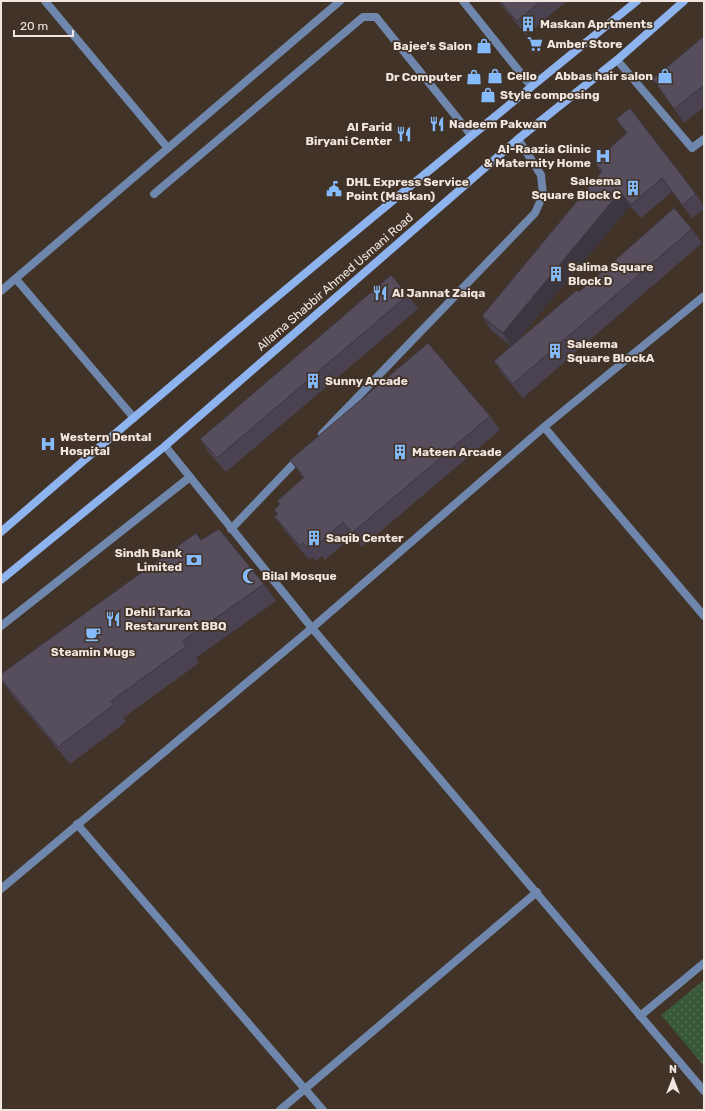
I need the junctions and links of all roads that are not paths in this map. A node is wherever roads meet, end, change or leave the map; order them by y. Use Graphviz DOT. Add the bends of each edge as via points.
graph roads {
  1 [pos="45,1"];
  2 [pos="340,1"];
  3 [pos="464,1"];
  4 [pos="637,1"];
  5 [pos="684,1"];
  6 [pos="617,60"];
  7 [pos="531,86"];
  8 [pos="471,135"];
  9 [pos="704,139"];
  10 [pos="518,140"];
  11 [pos="167,147"];
  12 [pos="154,194"];
  13 [pos="16,279"];
  14 [pos="1,291"];
  15 [pos="704,296"];
  16 [pos="134,418"];
  17 [pos="544,427"];
  18 [pos="164,446"];
  19 [pos="190,477"];
  20 [pos="232,529"];
  21 [pos="1,532"];
  22 [pos="1,580"];
  23 [pos="704,616"];
  24 [pos="1,626"];
  25 [pos="312,628"];
  26 [pos="77,824"];
  27 [pos="1,889"];
  28 [pos="537,892"];
  29 [pos="704,963"];
  30 [pos="640,1016"];
  31 [pos="305,1089"];
  32 [pos="704,1091"];
  33 [pos="280,1110"];
  34 [pos="323,1110"];
  1 -- 11 [label="street"];
  2 -- 11 [label="street"];
  3 -- 7 [label="street"];
  4 -- 7 [label="main road, Allama Shabbir Ahmed Usmani Road"];
  5 -- 6 [label="main road, Allama Shabbir Ahmed Usmani Road"];
  6 -- 9 [label="street" via="692,148"];
  6 -- 10 [label="main road, Allama Shabbir Ahmed Usmani Road"];
  7 -- 8 [label="main road, Allama Shabbir Ahmed Usmani Road"];
  8 -- 12 [label="street" via="376,17 363,17"];
  8 -- 16 [label="main road, Allama Shabbir Ahmed Usmani Road"];
  10 -- 18 [label="main road, Allama Shabbir Ahmed Usmani Road"];
  10 -- 20 [label="street" via="541,175 543,196 535,213"];
  11 -- 13 [label="street"];
  13 -- 14 [label="street"];
  13 -- 16 [label="street"];
  15 -- 17 [label="street"];
  16 -- 21 [label="main road, Allama Shabbir Ahmed Usmani Road"];
  17 -- 23 [label="street"];
  17 -- 25 [label="street"];
  18 -- 19 [label="street"];
  18 -- 22 [label="main road, Allama Shabbir Ahmed Usmani Road"];
  19 -- 20 [label="street"];
  19 -- 24 [label="street"];
  20 -- 25 [label="street"];
  25 -- 26 [label="street"];
  25 -- 28 [label="street"];
  26 -- 27 [label="street"];
  26 -- 31 [label="street"];
  28 -- 30 [label="street"];
  28 -- 31 [label="street"];
  29 -- 30 [label="street"];
  30 -- 32 [label="street"];
  31 -- 33 [label="street"];
  31 -- 34 [label="street"];
}
